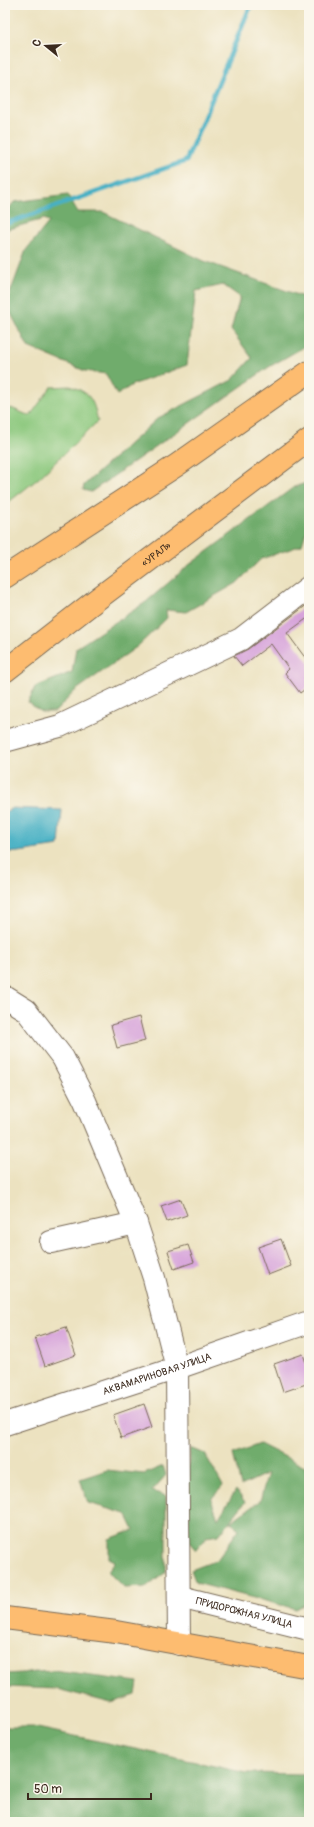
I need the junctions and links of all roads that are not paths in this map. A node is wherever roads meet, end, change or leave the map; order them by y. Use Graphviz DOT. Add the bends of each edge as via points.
graph roads {
  1 [pos="309,372"];
  2 [pos="309,440"];
  3 [pos="5,577"];
  4 [pos="309,587"];
  5 [pos="5,671"];
  6 [pos="5,741"];
  7 [pos="5,997"];
  8 [pos="136,1223"];
  9 [pos="51,1242"];
  10 [pos="309,1322"];
  11 [pos="177,1368"];
  12 [pos="5,1424"];
  13 [pos="180,1597"];
  14 [pos="5,1618"];
  15 [pos="309,1629"];
  16 [pos="179,1644"];
  17 [pos="309,1667"];
  1 -- 3 [label="main road" via="177,465"];
  2 -- 5 [label="main road, «УРАЛ»"];
  4 -- 6 [label="street" via="241,639 60,726"];
  7 -- 8 [label="street" via="26,1010 63,1058 85,1101"];
  8 -- 9 [label="street"];
  8 -- 11 [label="street" via="154,1278"];
  10 -- 11 [label="street, АКВАМАРИНОВАЯ УЛИЦА"];
  11 -- 12 [label="street, АКВАМАРИНОВАЯ УЛИЦА"];
  11 -- 13 [label="street"];
  13 -- 15 [label="street, ПРИДОРОЖНАЯ УЛИЦА"];
  13 -- 16 [label="street"];
  14 -- 16 [label="main road" via="116,1632"];
  16 -- 17 [label="main road"];
}
